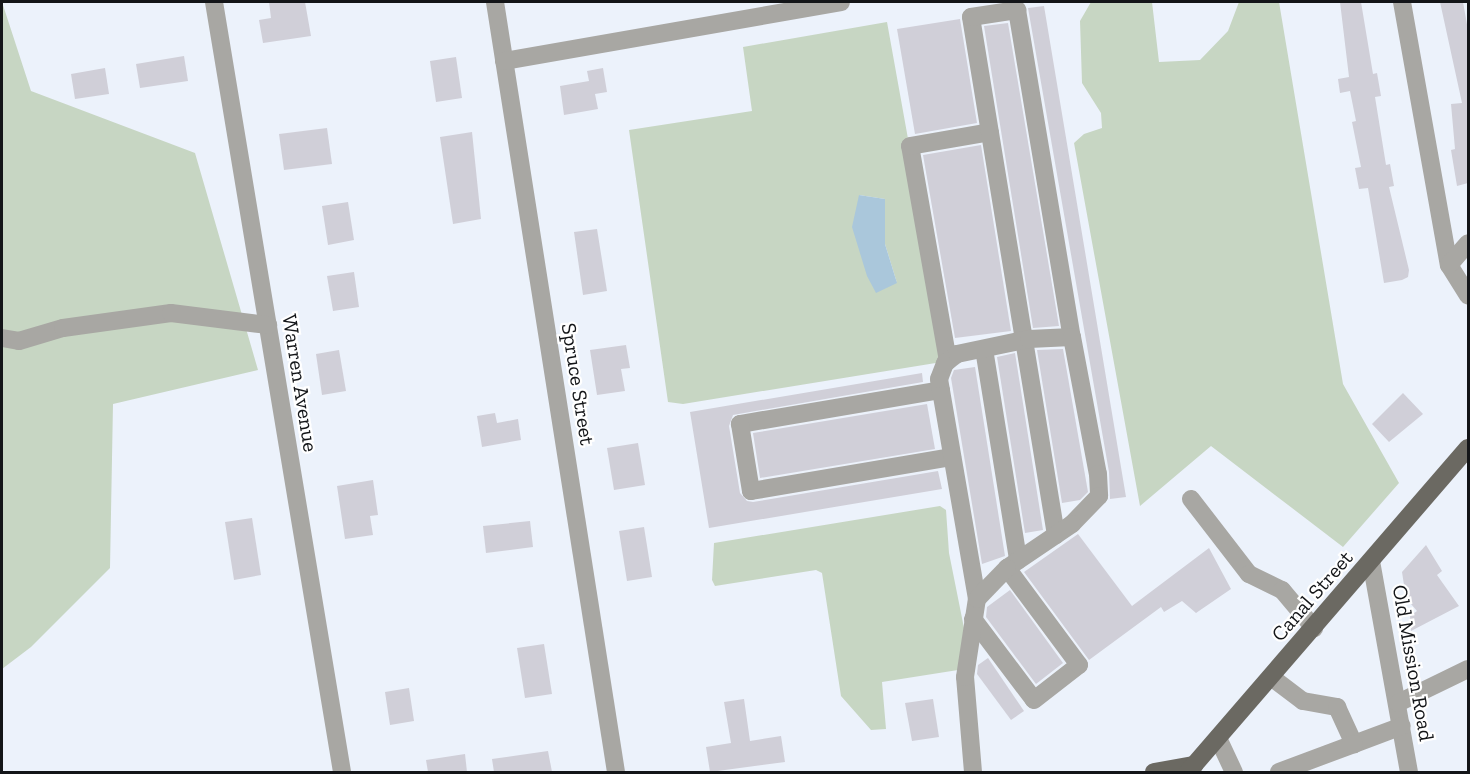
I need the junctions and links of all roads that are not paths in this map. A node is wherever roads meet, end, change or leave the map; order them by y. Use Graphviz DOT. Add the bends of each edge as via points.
graph roads {
  1 [pos="214,2"];
  2 [pos="495,2"];
  3 [pos="841,2"];
  4 [pos="1402,2"];
  5 [pos="766,7"];
  6 [pos="504,61"];
  7 [pos="990,132"];
  8 [pos="1468,243"];
  9 [pos="1449,265"];
  10 [pos="1468,296"];
  11 [pos="267,325"];
  12 [pos="1072,337"];
  13 [pos="2,338"];
  14 [pos="1025,340"];
  15 [pos="984,349"];
  16 [pos="948,361"];
  17 [pos="941,390"];
  18 [pos="1468,448"];
  19 [pos="952,457"];
  20 [pos="1191,500"];
  21 [pos="1056,535"];
  22 [pos="1371,561"];
  23 [pos="1012,564"];
  24 [pos="977,599"];
  25 [pos="973,619"];
  26 [pos="1314,628"];
  27 [pos="1468,669"];
  28 [pos="1271,677"];
  29 [pos="1398,703"];
  30 [pos="1402,726"];
  31 [pos="1218,738"];
  32 [pos="1354,744"];
  33 [pos="1193,770"];
  34 [pos="1231,771"];
  35 [pos="342,772"];
  36 [pos="616,772"];
  37 [pos="973,772"];
  38 [pos="1154,772"];
  39 [pos="1279,772"];
  40 [pos="1410,772"];
  1 -- 11 [label="street, Warren Avenue"];
  2 -- 6 [label="street, Spruce Street"];
  3 -- 5 [label="street"];
  4 -- 9 [label="street"];
  5 -- 6 [label="street"];
  6 -- 36 [label="street, Spruce Street"];
  7 -- 12 [label="street" via="971,17 1017,10"];
  7 -- 14 [label="street"];
  7 -- 16 [label="street" via="910,146"];
  8 -- 9 [label="street"];
  9 -- 10 [label="street"];
  11 -- 13 [label="street" via="171,313 63,328 19,341"];
  11 -- 35 [label="street, Warren Avenue"];
  12 -- 14 [label="street"];
  12 -- 21 [label="street" via="1099,496 1090,509"];
  14 -- 15 [label="street"];
  14 -- 21 [label="street"];
  15 -- 16 [label="street" via="957,354"];
  15 -- 23 [label="street"];
  16 -- 17 [label="street" via="939,379"];
  17 -- 19 [label="street"];
  17 -- 19 [label="street" via="740,424 751,491"];
  18 -- 22 [label="main road, Canal Street"];
  19 -- 24 [label="street"];
  20 -- 26 [label="street" via="1249,574 1282,590"];
  21 -- 23 [label="street"];
  22 -- 26 [label="main road, Canal Street"];
  22 -- 29 [label="street, Old Mission Road"];
  23 -- 24 [label="street"];
  23 -- 25 [label="street" via="1079,665 1034,700"];
  24 -- 25 [label="street"];
  25 -- 37 [label="street" via="965,678"];
  26 -- 28 [label="main road, Canal Street"];
  27 -- 29 [label="street"];
  28 -- 31 [label="main road, Canal Street"];
  28 -- 32 [label="street" via="1303,701 1337,707"];
  29 -- 30 [label="street, Old Mission Road"];
  30 -- 32 [label="street"];
  30 -- 40 [label="street, Old Mission Road"];
  31 -- 33 [label="main road, Canal Street"];
  31 -- 34 [label="street"];
  32 -- 39 [label="street"];
  33 -- 38 [label="main road"];
}
